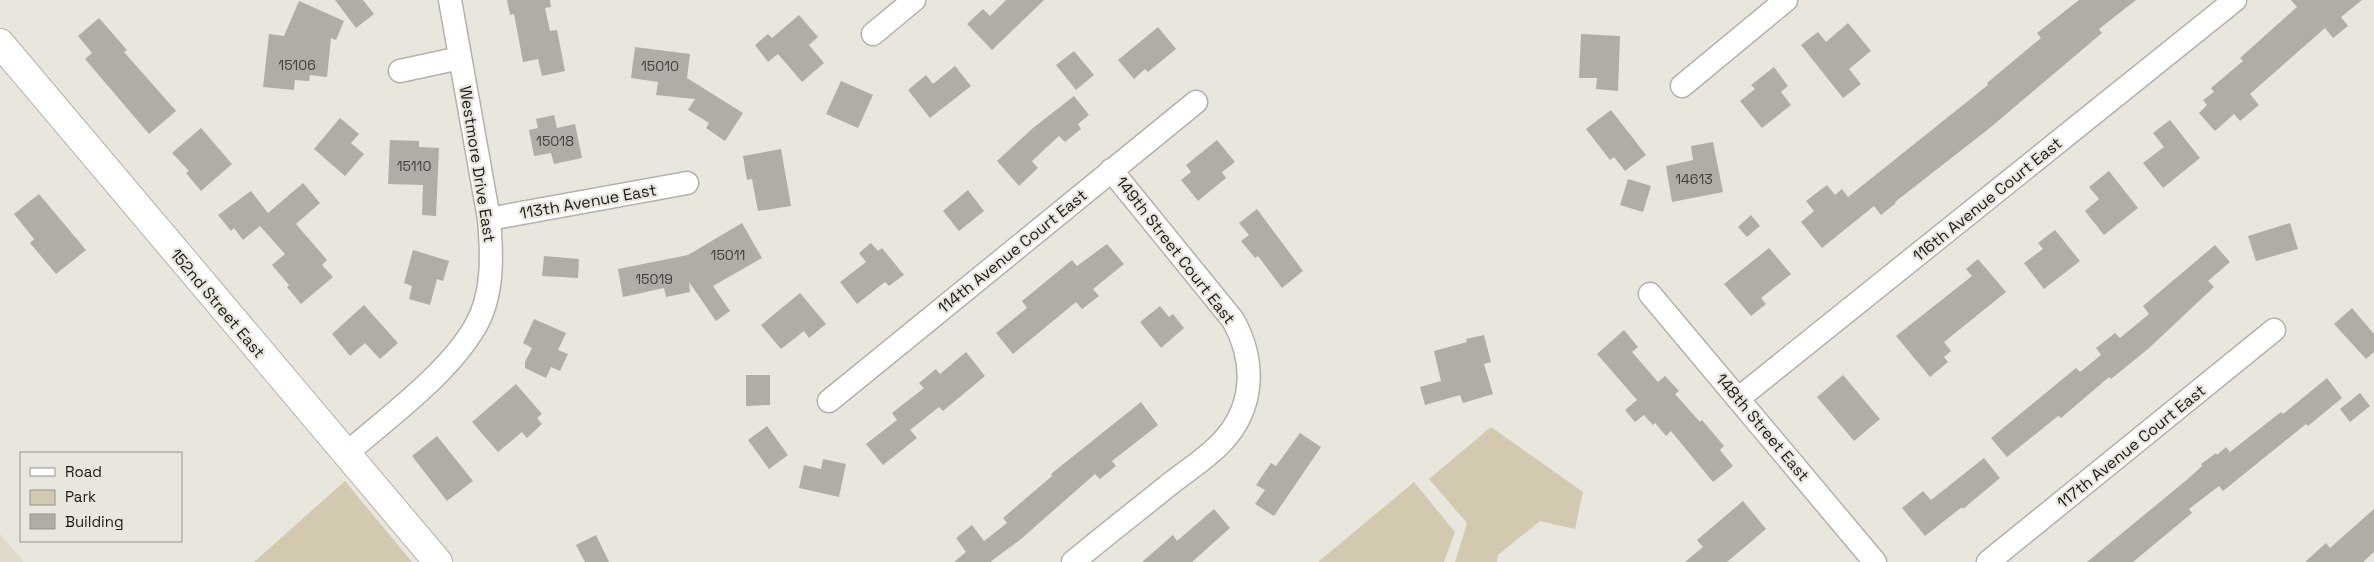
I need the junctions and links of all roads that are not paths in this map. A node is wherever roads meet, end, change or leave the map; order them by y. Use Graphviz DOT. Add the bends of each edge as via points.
graph roads {
  1 [pos="450,0"];
  2 [pos="914,0"];
  3 [pos="1786,0"];
  4 [pos="2235,0"];
  5 [pos="873,34"];
  6 [pos="0,43"];
  7 [pos="460,58"];
  8 [pos="400,71"];
  9 [pos="1682,86"];
  10 [pos="1196,102"];
  11 [pos="1111,170"];
  12 [pos="687,183"];
  13 [pos="489,219"];
  14 [pos="1650,294"];
  15 [pos="2274,330"];
  16 [pos="1739,398"];
  17 [pos="829,401"];
  18 [pos="346,454"];
  19 [pos="438,562"];
  20 [pos="1073,562"];
  21 [pos="1875,562"];
  22 [pos="1988,562"];
  1 -- 7 [label="street, Westmore Drive East"];
  2 -- 5 [label="street"];
  3 -- 9 [label="street"];
  4 -- 16 [label="street, 116th Avenue Court East"];
  6 -- 18 [label="main road, 152nd Street East"];
  7 -- 8 [label="street"];
  7 -- 13 [label="street, Westmore Drive East"];
  10 -- 11 [label="street, 114th Avenue Court East"];
  11 -- 17 [label="street, 114th Avenue Court East"];
  11 -- 20 [label="street, 149th Street Court East" via="1233,320 1246,349 1248,390 1239,419 1220,444"];
  12 -- 13 [label="street, 113th Avenue East"];
  13 -- 18 [label="street, Westmore Drive East" via="491,273 476,326 446,366"];
  14 -- 16 [label="street, 148th Street East"];
  15 -- 22 [label="street, 117th Avenue Court East"];
  16 -- 21 [label="street, 148th Street East"];
  18 -- 19 [label="main road, 152nd Street East"];
}
